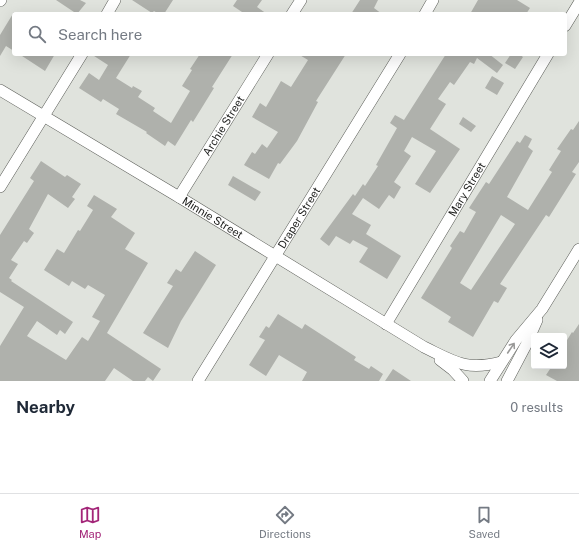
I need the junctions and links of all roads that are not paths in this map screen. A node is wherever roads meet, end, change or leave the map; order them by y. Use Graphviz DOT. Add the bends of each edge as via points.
graph roads {
  1 [pos="115,0"];
  2 [pos="301,0"];
  3 [pos="433,0"];
  4 [pos="579,3"];
  5 [pos="108,12"];
  6 [pos="293,12"];
  7 [pos="425,12"];
  8 [pos="567,23"];
  9 [pos="81,56"];
  10 [pos="267,56"];
  11 [pos="399,56"];
  12 [pos="547,56"];
  13 [pos="0,90"];
  14 [pos="43,117"];
  15 [pos="0,188"];
  16 [pos="179,197"];
  17 [pos="579,249"];
  18 [pos="275,257"];
  19 [pos="542,309"];
  20 [pos="386,324"];
  21 [pos="424,347"];
  22 [pos="501,362"];
  23 [pos="198,381"];
  24 [pos="463,381"];
  25 [pos="490,381"];
  26 [pos="506,381"];
  1 -- 5 [label="street"];
  2 -- 6 [label="street"];
  3 -- 7 [label="street"];
  4 -- 8 [label="street"];
  9 -- 14 [label="street"];
  10 -- 16 [label="street, Archie Street"];
  11 -- 18 [label="street, Draper Street"];
  12 -- 20 [label="street, Mary Street"];
  13 -- 14 [label="street, Minnie Street"];
  14 -- 15 [label="street"];
  14 -- 16 [label="street, Minnie Street"];
  16 -- 18 [label="street, Minnie Street"];
  17 -- 19 [label="street"];
  18 -- 20 [label="street, Minnie Street"];
  18 -- 23 [label="street, Draper Street"];
  22 -- 19 [label="street, one-way"];
  19 -- 26 [label="street"];
  20 -- 21 [label="street, Minnie Street"];
  21 -- 22 [label="street, Minnie Street" via="454,362 469,366"];
  21 -- 24 [label="street, Minnie Street"];
  22 -- 25 [label="street"];
}
